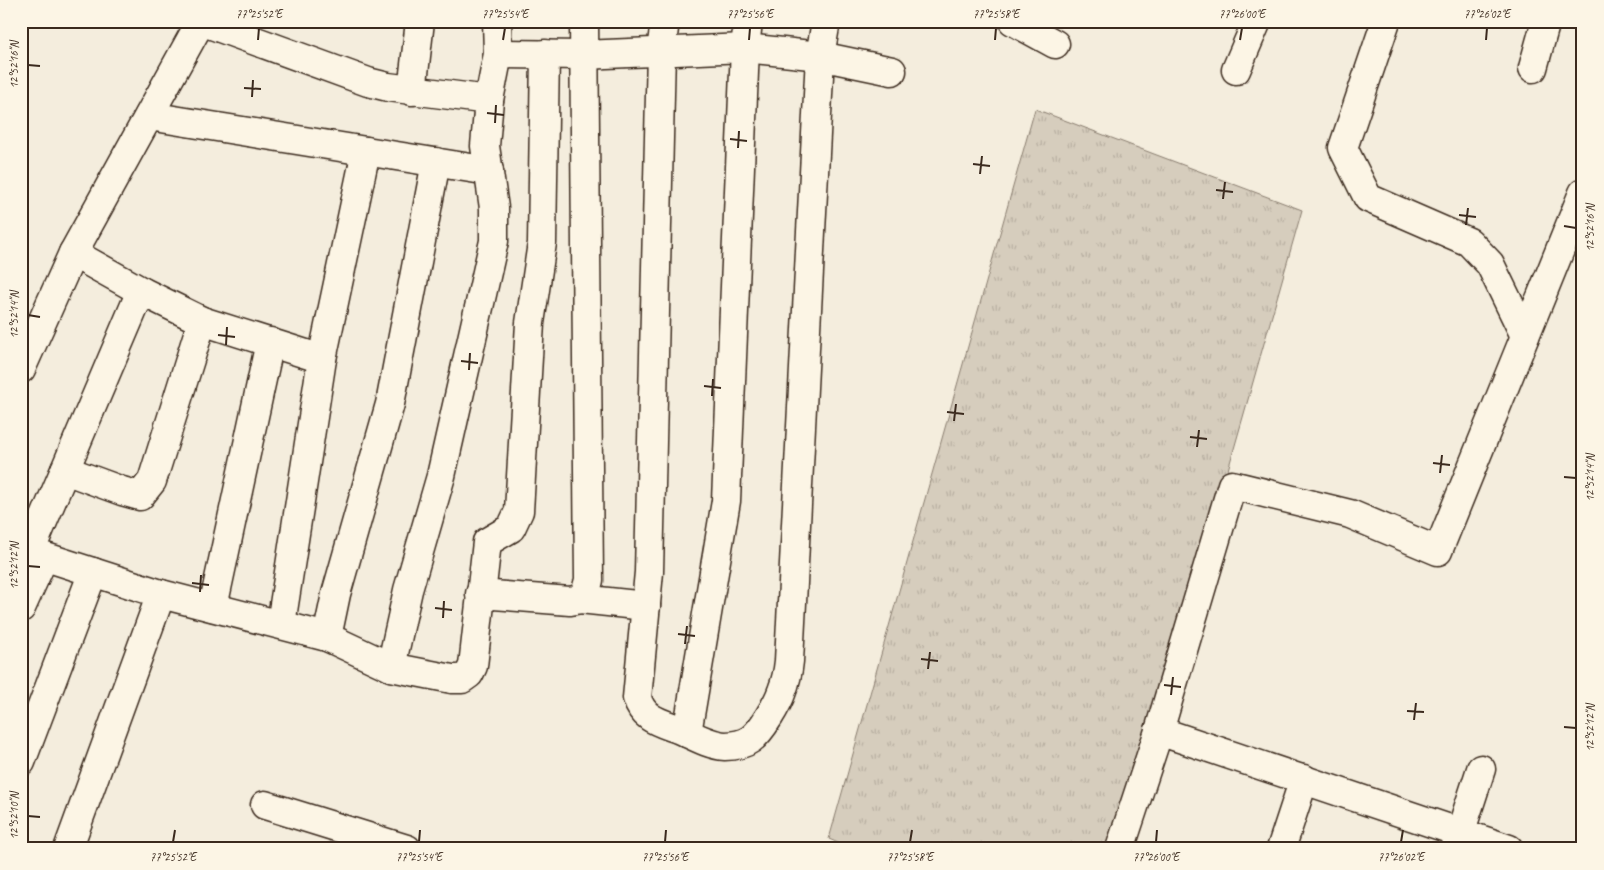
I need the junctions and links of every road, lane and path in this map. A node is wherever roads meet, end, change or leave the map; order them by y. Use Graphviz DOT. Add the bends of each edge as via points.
graph roads {
  1 [pos="201,21"];
  2 [pos="420,21"];
  3 [pos="497,21"];
  4 [pos="584,21"];
  5 [pos="665,21"];
  6 [pos="748,21"];
  7 [pos="826,21"];
  8 [pos="1013,21"];
  9 [pos="1386,21"];
  10 [pos="1546,21"];
  11 [pos="1249,26"];
  12 [pos="1055,44"];
  13 [pos="745,48"];
  14 [pos="661,51"];
  15 [pos="498,54"];
  16 [pos="545,54"];
  17 [pos="583,55"];
  18 [pos="820,56"];
  19 [pos="1533,68"];
  20 [pos="1236,70"];
  21 [pos="892,71"];
  22 [pos="412,90"];
  23 [pos="489,100"];
  24 [pos="149,116"];
  25 [pos="366,152"];
  26 [pos="436,162"];
  27 [pos="489,171"];
  28 [pos="1583,193"];
  29 [pos="73,253"];
  30 [pos="141,291"];
  31 [pos="202,321"];
  32 [pos="1525,336"];
  33 [pos="270,342"];
  34 [pos="322,359"];
  35 [pos="21,369"];
  36 [pos="65,470"];
  37 [pos="32,553"];
  38 [pos="93,572"];
  39 [pos="161,594"];
  40 [pos="480,594"];
  41 [pos="580,599"];
  42 [pos="646,606"];
  43 [pos="213,607"];
  44 [pos="21,608"];
  45 [pos="281,624"];
  46 [pos="327,637"];
  47 [pos="391,667"];
  48 [pos="1159,731"];
  49 [pos="687,733"];
  50 [pos="21,762"];
  51 [pos="1481,769"];
  52 [pos="1304,780"];
  53 [pos="265,805"];
  54 [pos="1458,841"];
  55 [pos="68,849"];
  56 [pos="407,849"];
  57 [pos="1120,849"];
  58 [pos="1282,849"];
  59 [pos="1509,849"];
  1 -- 22 [label="street" via="368,82"];
  1 -- 24 [label="street"];
  2 -- 22 [label="street"];
  3 -- 15 [label="street"];
  4 -- 17 [label="street"];
  5 -- 14 [label="street"];
  6 -- 13 [label="street"];
  7 -- 18 [label="street"];
  8 -- 12 [label="street"];
  9 -- 32 [label="street" via="1343,148 1368,198 1469,242 1490,264"];
  10 -- 19 [label="street"];
  11 -- 20 [label="street"];
  13 -- 14 [label="street"];
  13 -- 18 [label="street"];
  13 -- 49 [label="street" via="726,501"];
  14 -- 17 [label="street"];
  14 -- 42 [label="street"];
  15 -- 16 [label="street"];
  15 -- 23 [label="street"];
  16 -- 17 [label="street"];
  16 -- 40 [label="street" via="542,243 530,323 518,511 511,528 486,542"];
  17 -- 41 [label="street" via="589,580"];
  18 -- 21 [label="street"];
  18 -- 49 [label="street" via="787,676 782,692 751,739 724,746"];
  22 -- 23 [label="street"];
  23 -- 27 [label="street" via="485,146"];
  24 -- 25 [label="street"];
  24 -- 29 [label="street"];
  25 -- 26 [label="street"];
  25 -- 34 [label="street"];
  26 -- 27 [label="street"];
  26 -- 46 [label="street" via="390,404 336,594"];
  27 -- 47 [label="street" via="494,241 441,476 408,590"];
  28 -- 32 [label="street"];
  29 -- 30 [label="street"];
  29 -- 35 [label="street"];
  30 -- 31 [label="street"];
  30 -- 36 [label="street"];
  31 -- 33 [label="street"];
  31 -- 36 [label="street" via="152,481 140,496"];
  32 -- 48 [label="street" via="1438,551 1350,514 1232,485"];
  33 -- 34 [label="street"];
  33 -- 43 [label="street"];
  34 -- 45 [label="street"];
  36 -- 37 [label="street"];
  37 -- 38 [label="street"];
  37 -- 44 [label="street"];
  38 -- 39 [label="street"];
  38 -- 50 [label="street"];
  39 -- 43 [label="street"];
  39 -- 55 [label="street"];
  40 -- 41 [label="street"];
  40 -- 47 [label="street" via="473,666 469,674 462,679 452,679"];
  41 -- 42 [label="street"];
  42 -- 49 [label="street" via="637,698 640,708 652,719"];
  43 -- 45 [label="street"];
  45 -- 46 [label="street"];
  46 -- 47 [label="street"];
  48 -- 52 [label="street"];
  48 -- 57 [label="street"];
  51 -- 54 [label="street"];
  52 -- 54 [label="street"];
  52 -- 58 [label="street"];
  53 -- 56 [label="street"];
  54 -- 59 [label="street"];
}
